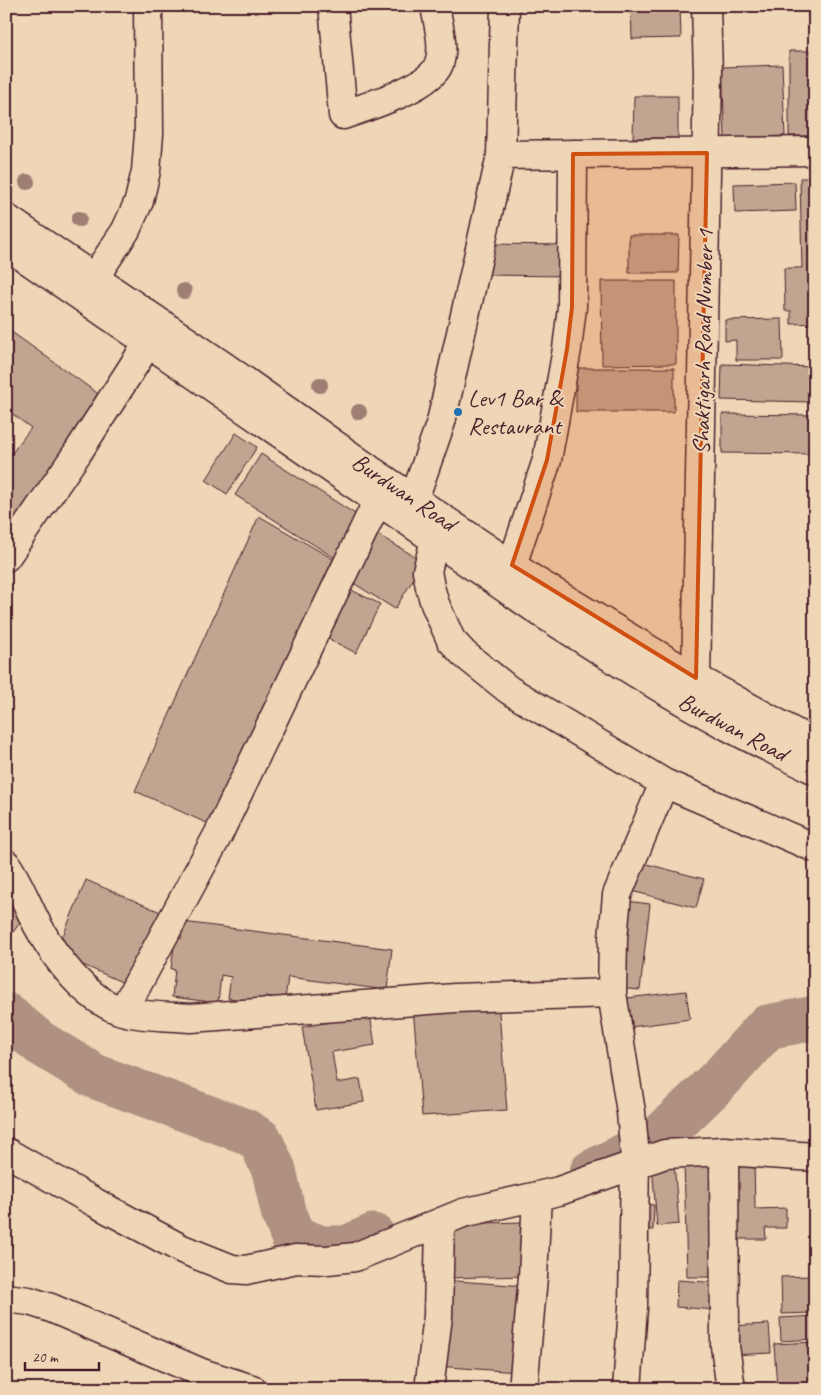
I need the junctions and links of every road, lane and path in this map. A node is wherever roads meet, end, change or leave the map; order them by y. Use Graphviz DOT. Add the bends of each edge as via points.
graph roads {
  1 [pos="148,6"];
  2 [pos="333,6"];
  3 [pos="435,6"];
  4 [pos="505,6"];
  5 [pos="706,6"];
  6 [pos="815,151"];
  7 [pos="706,153"];
  8 [pos="573,154"];
  9 [pos="502,155"];
  10 [pos="9,233"];
  11 [pos="88,288"];
  12 [pos="148,343"];
  13 [pos="414,499"];
  14 [pos="378,500"];
  15 [pos="435,540"];
  16 [pos="6,557"];
  17 [pos="512,565"];
  18 [pos="696,678"];
  19 [pos="815,744"];
  20 [pos="815,770"];
  21 [pos="664,783"];
  22 [pos="815,848"];
  23 [pos="6,864"];
  24 [pos="612,992"];
  25 [pos="123,1011"];
  26 [pos="6,1152"];
  27 [pos="724,1152"];
  28 [pos="634,1154"];
  29 [pos="814,1155"];
  30 [pos="536,1196"];
  31 [pos="440,1223"];
  32 [pos="6,1298"];
  33 [pos="252,1389"];
  34 [pos="429,1389"];
  35 [pos="522,1389"];
  36 [pos="627,1389"];
  37 [pos="731,1389"];
  1 -- 11 [label="street" via="149,134 146,172 139,201 126,230"];
  2 -- 3 [label="street" via="343,115 392,97 432,76 439,63 442,45"];
  4 -- 9 [label="street"];
  5 -- 7 [label="street, Shaktigarh Road Number 1"];
  6 -- 7 [label="street"];
  7 -- 8 [label="street"];
  7 -- 18 [label="street, Shaktigarh Road Number 1"];
  8 -- 9 [label="street"];
  8 -- 17 [label="street" via="572,307 567,349 547,460"];
  9 -- 13 [label="street" via="441,422"];
  10 -- 11 [label="street, Burdwan Road"];
  11 -- 12 [label="street, Burdwan Road"];
  11 -- 13 [label="street, Burdwan Road"];
  12 -- 14 [label="street, Burdwan Road"];
  12 -- 16 [label="street"];
  13 -- 17 [label="street, Burdwan Road"];
  14 -- 15 [label="street, Burdwan Road"];
  14 -- 25 [label="street" via="218,835"];
  15 -- 20 [label="street, Burdwan Road" via="608,656 730,727"];
  15 -- 21 [label="street" via="427,571 430,587 451,640 464,654 509,690"];
  17 -- 18 [label="street, Burdwan Road"];
  18 -- 19 [label="street, Burdwan Road"];
  21 -- 22 [label="street"];
  21 -- 24 [label="street" via="617,895"];
  23 -- 25 [label="street" via="57,960 100,1001"];
  24 -- 25 [label="street" via="455,998 191,1018"];
  24 -- 28 [label="street"];
  26 -- 31 [label="street" via="174,1245 232,1269 246,1270 296,1259 354,1257"];
  27 -- 28 [label="street" via="665,1154 651,1158"];
  27 -- 29 [label="street"];
  27 -- 37 [label="street" via="725,1346"];
  28 -- 30 [label="street" via="559,1191"];
  28 -- 36 [label="street" via="633,1308"];
  30 -- 31 [label="street"];
  30 -- 35 [label="street" via="533,1277"];
  31 -- 34 [label="street" via="438,1316"];
  32 -- 33 [label="street" via="51,1308 202,1373"];
}
